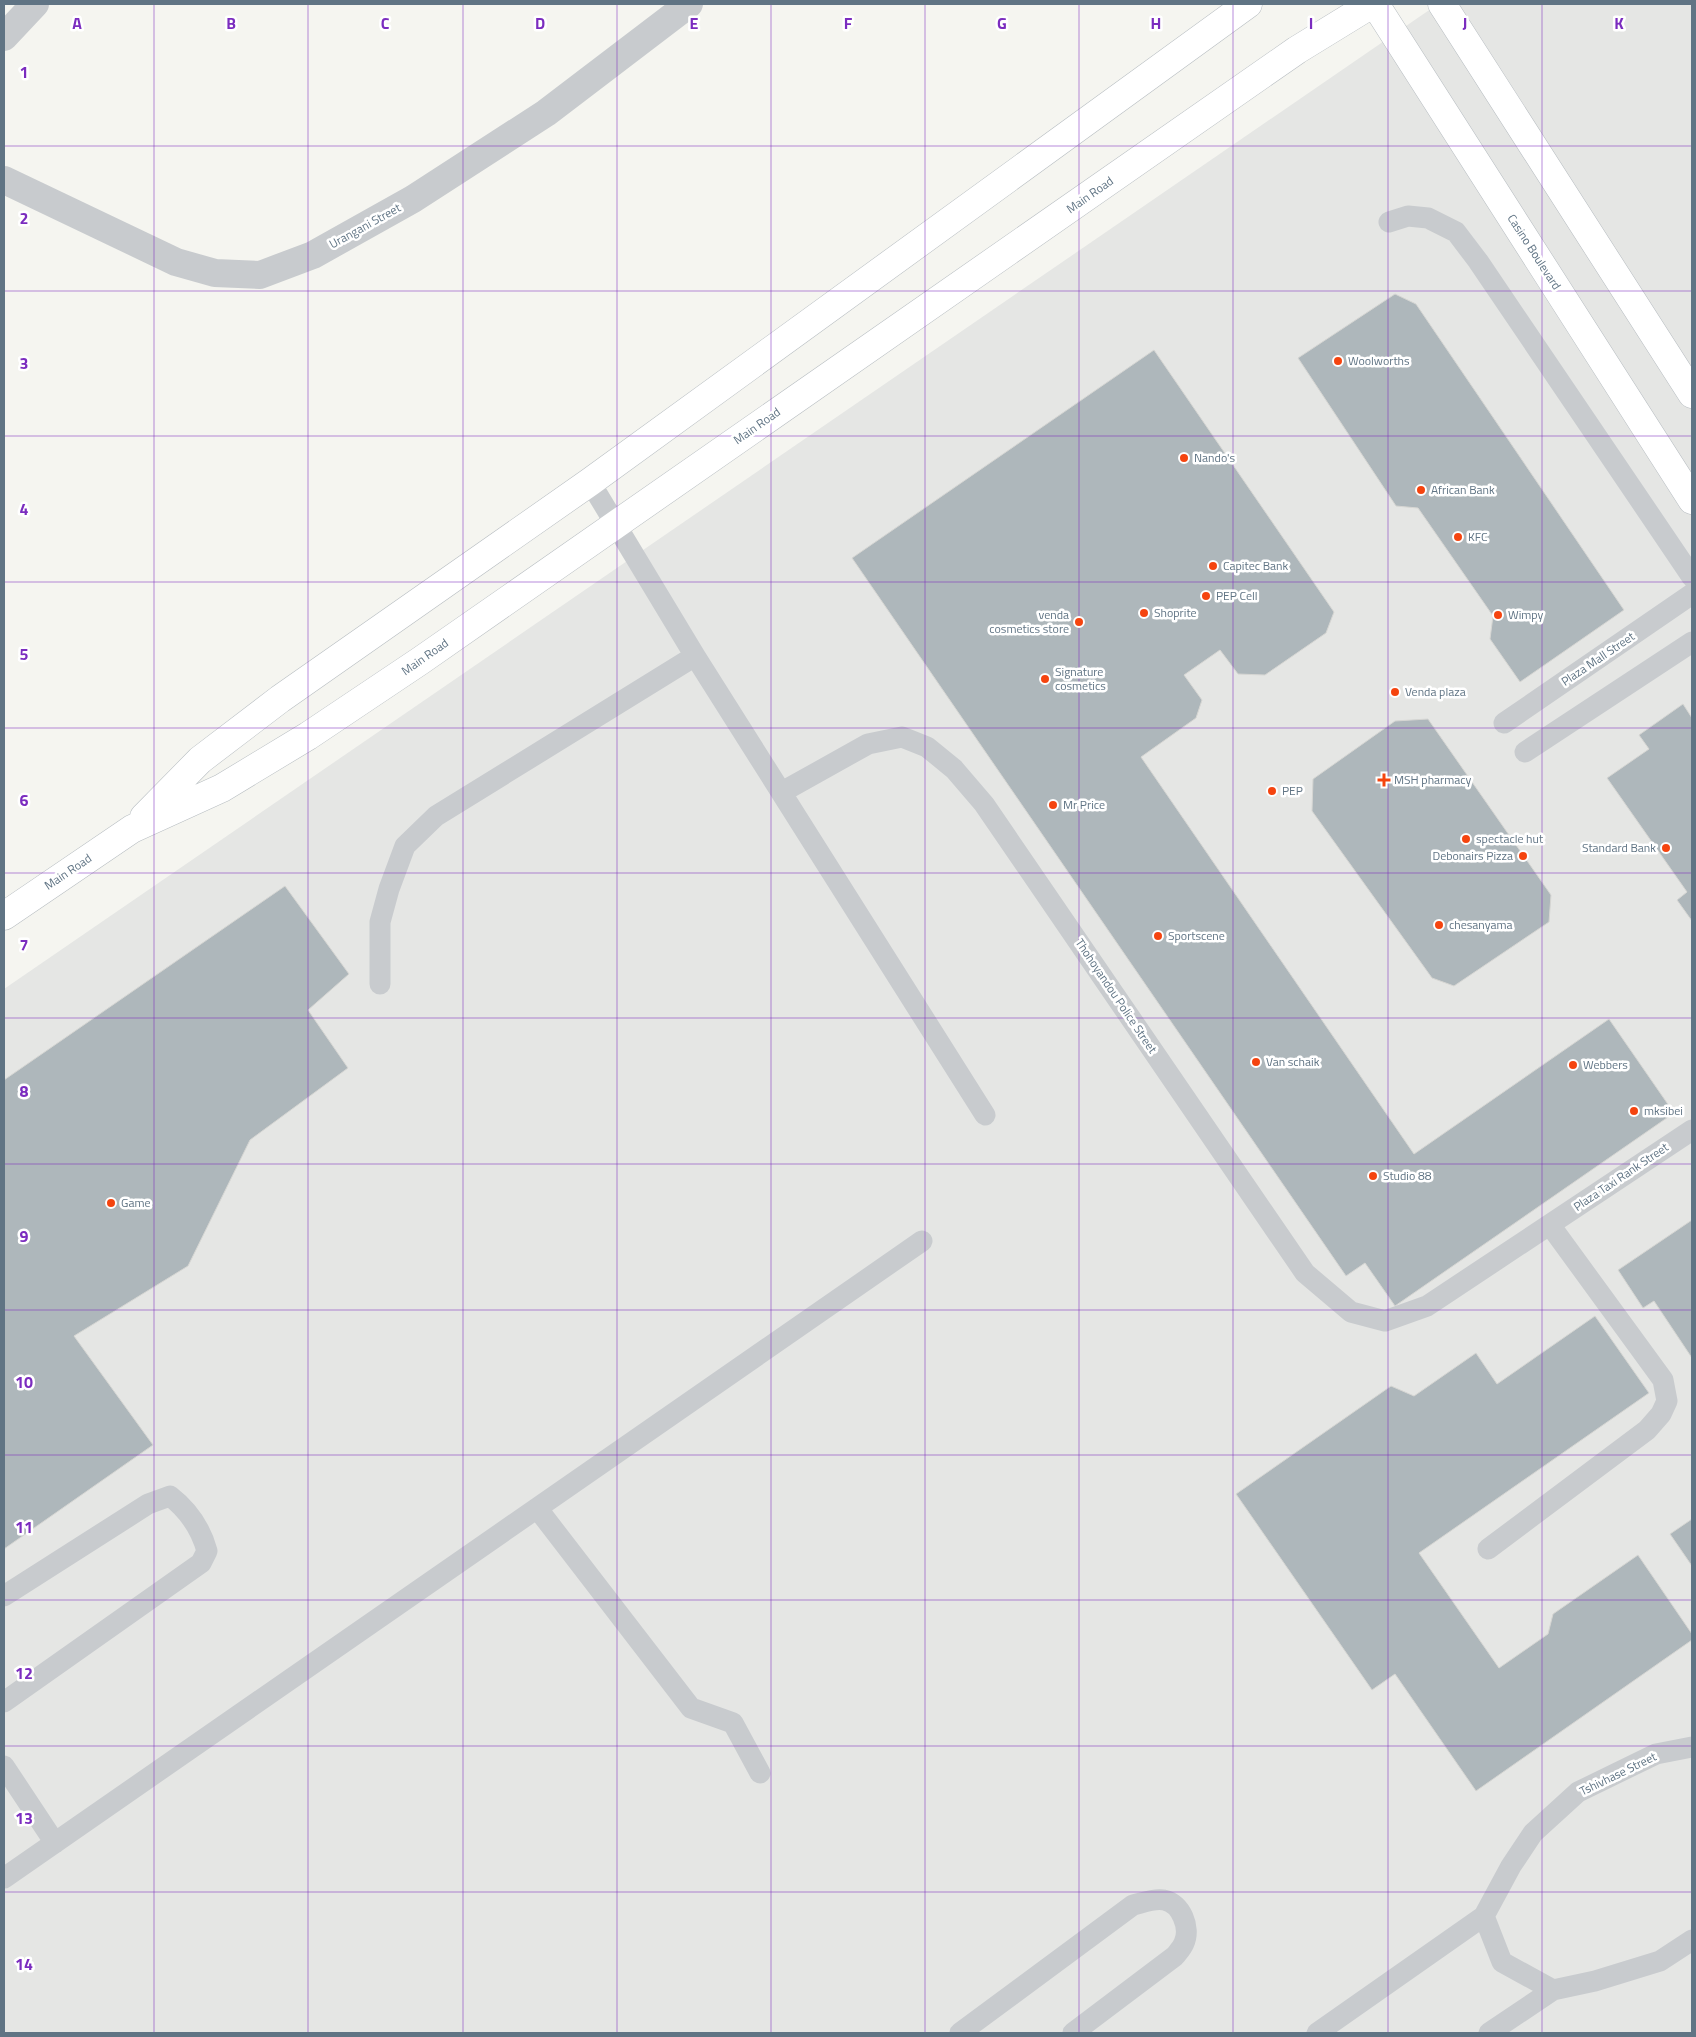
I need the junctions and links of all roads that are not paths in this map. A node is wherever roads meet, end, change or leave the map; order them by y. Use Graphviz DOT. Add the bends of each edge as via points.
graph roads {
  1 [pos="35,4"];
  2 [pos="689,4"];
  3 [pos="1248,4"];
  4 [pos="1373,4"];
  5 [pos="1442,4"];
  6 [pos="4,37"];
  7 [pos="4,180"];
  8 [pos="1389,222"];
  9 [pos="1692,394"];
  10 [pos="590,482"];
  11 [pos="1692,500"];
  12 [pos="616,524"];
  13 [pos="1692,577"];
  14 [pos="1692,594"];
  15 [pos="1692,642"];
  16 [pos="695,656"];
  17 [pos="1504,723"];
  18 [pos="1525,752"];
  19 [pos="782,792"];
  20 [pos="132,829"];
  21 [pos="4,916"];
  22 [pos="380,984"];
  23 [pos="985,1115"];
  24 [pos="1692,1130"];
  25 [pos="1550,1224"];
  26 [pos="922,1241"];
  27 [pos="537,1508"];
  28 [pos="1488,1549"];
  29 [pos="4,1596"];
  30 [pos="4,1702"];
  31 [pos="1692,1747"];
  32 [pos="4,1766"];
  33 [pos="760,1773"];
  34 [pos="55,1843"];
  35 [pos="4,1878"];
  36 [pos="1484,1916"];
  37 [pos="1692,1940"];
  38 [pos="1553,1990"];
  39 [pos="960,2033"];
  40 [pos="1073,2033"];
  41 [pos="1317,2033"];
  42 [pos="1489,2033"];
  1 -- 6 [label="street"];
  2 -- 7 [label="street, Urangani Street" via="546,113 414,199 313,255 260,275 214,273 176,262"];
  3 -- 10 [label="main road, Main Road"];
  4 -- 11 [label="main road, Casino Boulevard"];
  4 -- 12 [label="main road, Main Road" via="1297,50"];
  5 -- 9 [label="main road"];
  8 -- 13 [label="lane" via="1408,216 1428,218 1456,232"];
  10 -- 12 [label="lane"];
  10 -- 20 [label="main road, Main Road" via="280,699 200,760"];
  12 -- 16 [label="lane"];
  12 -- 20 [label="main road, Main Road" via="308,736 222,788"];
  14 -- 17 [label="lane, Plaza Mall Street"];
  15 -- 18 [label="lane"];
  16 -- 19 [label="lane"];
  16 -- 22 [label="lane" via="436,816 405,846 380,922"];
  19 -- 23 [label="lane"];
  19 -- 25 [label="lane, Thohoyandou Police Street" via="868,744 902,736 927,747 954,769 984,804 1305,1272 1351,1312 1384,1321 1426,1306"];
  20 -- 21 [label="main road, Main Road"];
  24 -- 25 [label="lane, Plaza Taxi Rank Street"];
  25 -- 28 [label="lane" via="1664,1380 1667,1401 1661,1414 1646,1430"];
  26 -- 27 [label="lane"];
  27 -- 33 [label="lane" via="691,1708 733,1723"];
  27 -- 34 [label="lane"];
  29 -- 30 [label="lane" via="148,1504 170,1496 182,1505 203,1536 208,1551 201,1563"];
  31 -- 36 [label="lane, Tshivhase Street" via="1656,1754 1578,1792 1533,1833"];
  32 -- 34 [label="lane"];
  34 -- 35 [label="lane"];
  36 -- 38 [label="lane" via="1502,1962"];
  36 -- 41 [label="lane, Tshivhase Street"];
  37 -- 38 [label="lane" via="1660,1961"];
  38 -- 42 [label="lane"];
  39 -- 40 [label="lane" via="1133,1906 1164,1900 1177,1908 1187,1925 1185,1943 1175,1956"];
}
